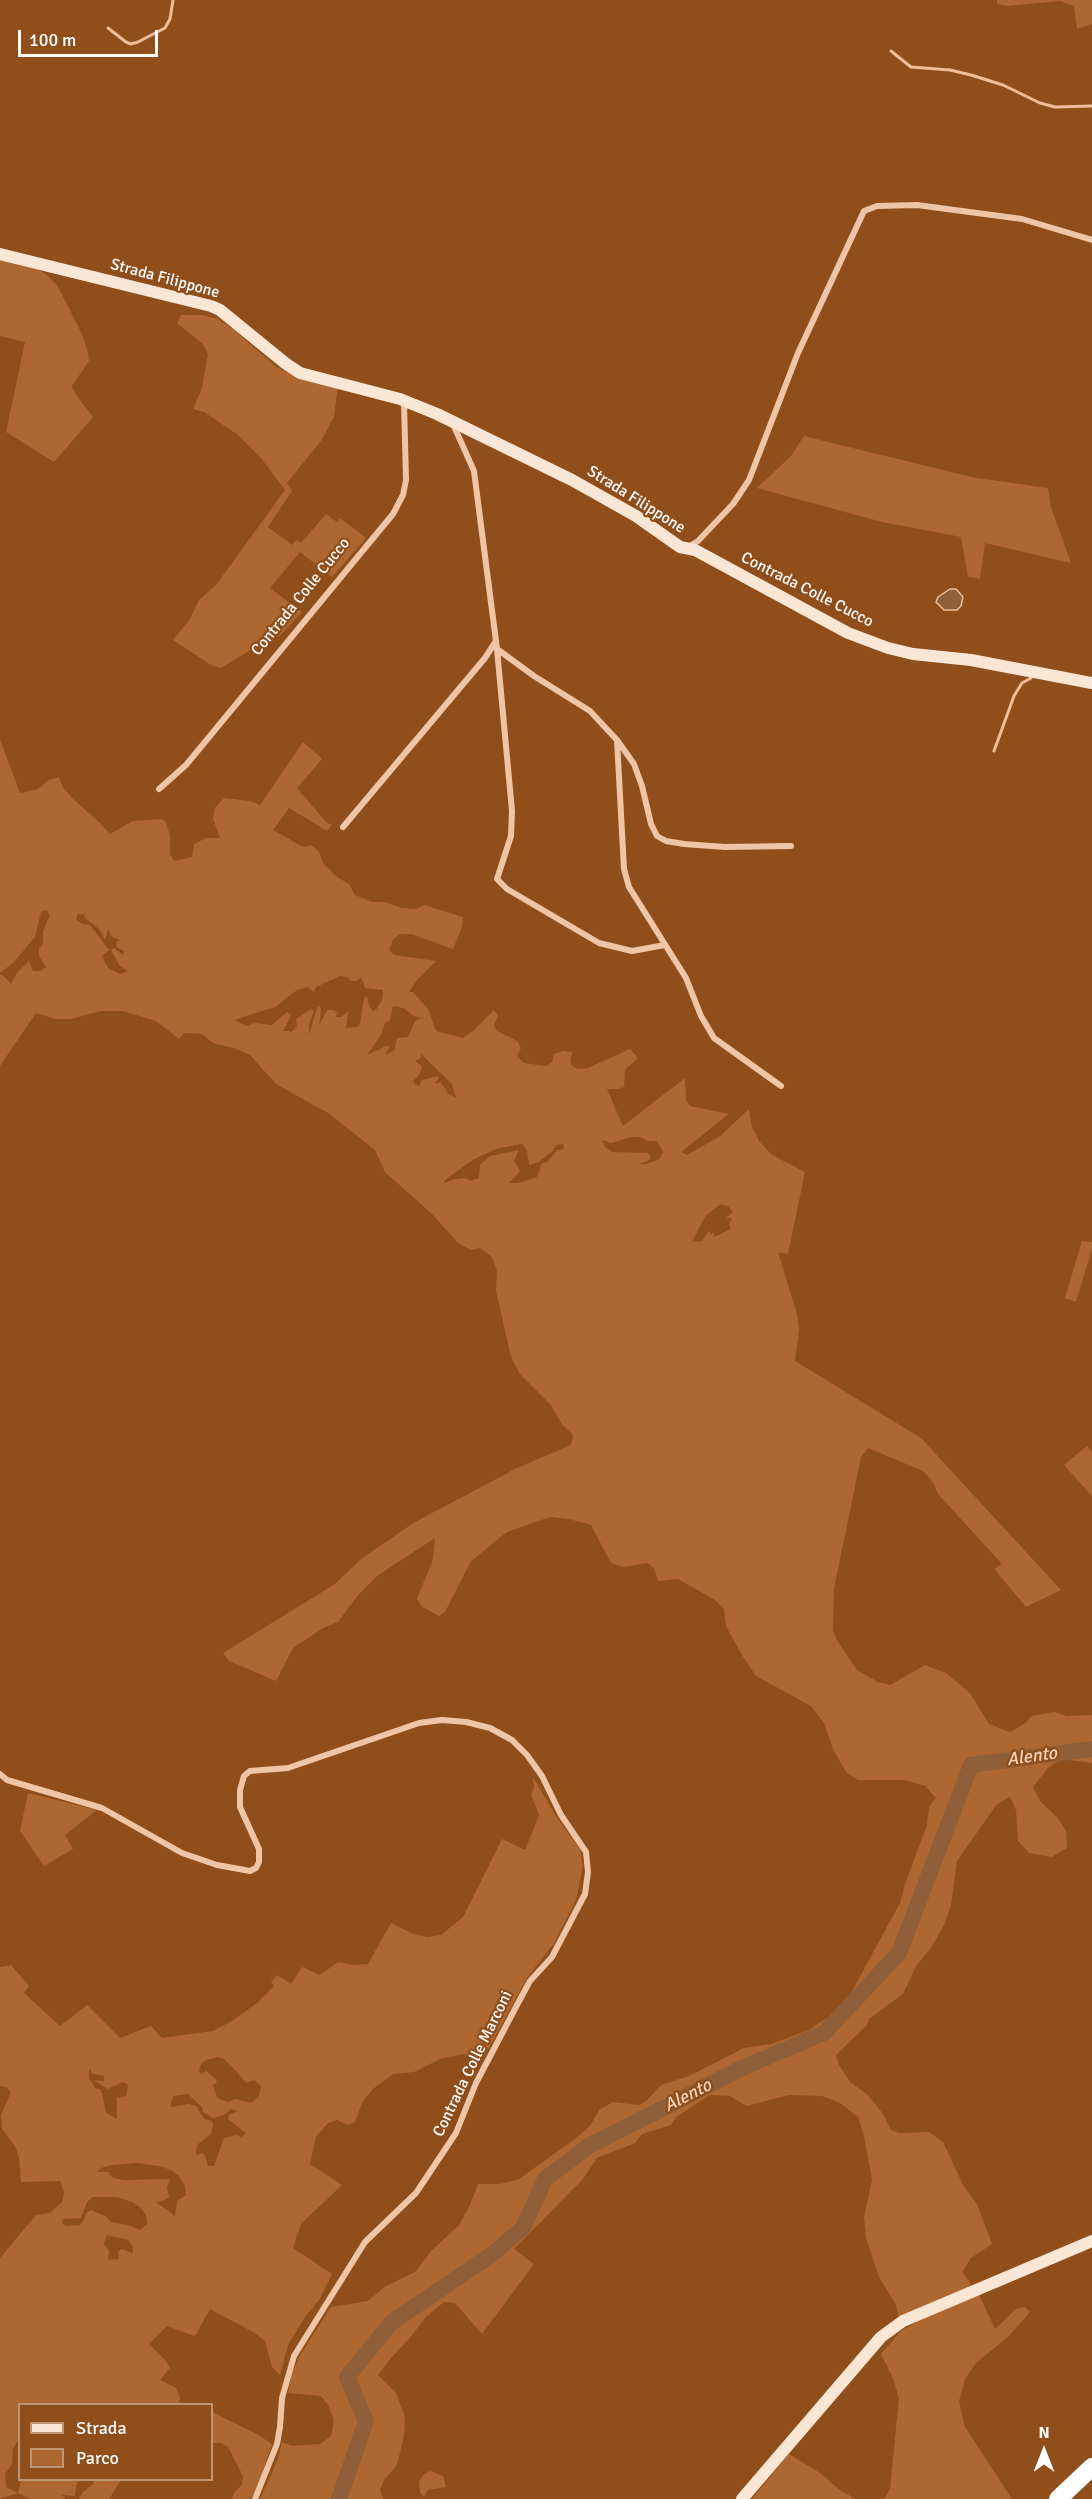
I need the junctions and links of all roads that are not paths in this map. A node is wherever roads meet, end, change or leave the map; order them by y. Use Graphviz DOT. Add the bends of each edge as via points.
graph roads {
  1 [pos="1092,240"];
  2 [pos="0,254"];
  3 [pos="404,401"];
  4 [pos="451,420"];
  5 [pos="687,548"];
  6 [pos="496,641"];
  7 [pos="497,649"];
  8 [pos="1092,682"];
  9 [pos="617,740"];
  10 [pos="159,789"];
  11 [pos="343,827"];
  12 [pos="791,846"];
  13 [pos="665,945"];
  14 [pos="781,1086"];
  15 [pos="0,1774"];
  16 [pos="1092,2241"];
  17 [pos="1092,2467"];
  18 [pos="255,2499"];
  19 [pos="742,2499"];
  20 [pos="1058,2499"];
  1 -- 5 [label="street, Strada Filippone" via="1023,219 917,205 877,206 864,211 798,353 749,480 733,504"];
  2 -- 3 [label="street, Strada Filippone" via="211,306 300,373"];
  3 -- 4 [label="street, Strada Filippone"];
  3 -- 10 [label="street, Contrada Colle Cucco" via="406,480 393,514 186,765"];
  4 -- 5 [label="street, Strada Filippone" via="572,480"];
  4 -- 6 [label="street" via="474,471"];
  5 -- 8 [label="street, Contrada Colle Cucco" via="848,633 888,648"];
  6 -- 7 [label="street"];
  6 -- 11 [label="street"];
  7 -- 9 [label="street" via="590,711"];
  7 -- 13 [label="street" via="512,811 511,836 497,879 507,889 600,943 632,951"];
  9 -- 12 [label="street" via="634,764 657,836 666,841 725,847"];
  9 -- 13 [label="street" via="624,869 629,887"];
  13 -- 14 [label="street" via="686,978 714,1038"];
  15 -- 18 [label="street, Contrada Colle Marconi" via="7,1780 102,1808 182,1853 250,1871 256,1868 260,1854 240,1807 240,1790 250,1771 288,1768 419,1723 466,1722 490,1728 527,1755 586,1852 585,1894 552,1957 521,1997 476,2083 456,2133 416,2193 366,2241 294,2356 282,2398 277,2444"];
  16 -- 19 [label="street" via="903,2321 881,2337"];
  17 -- 20 [label="highway"];
}
